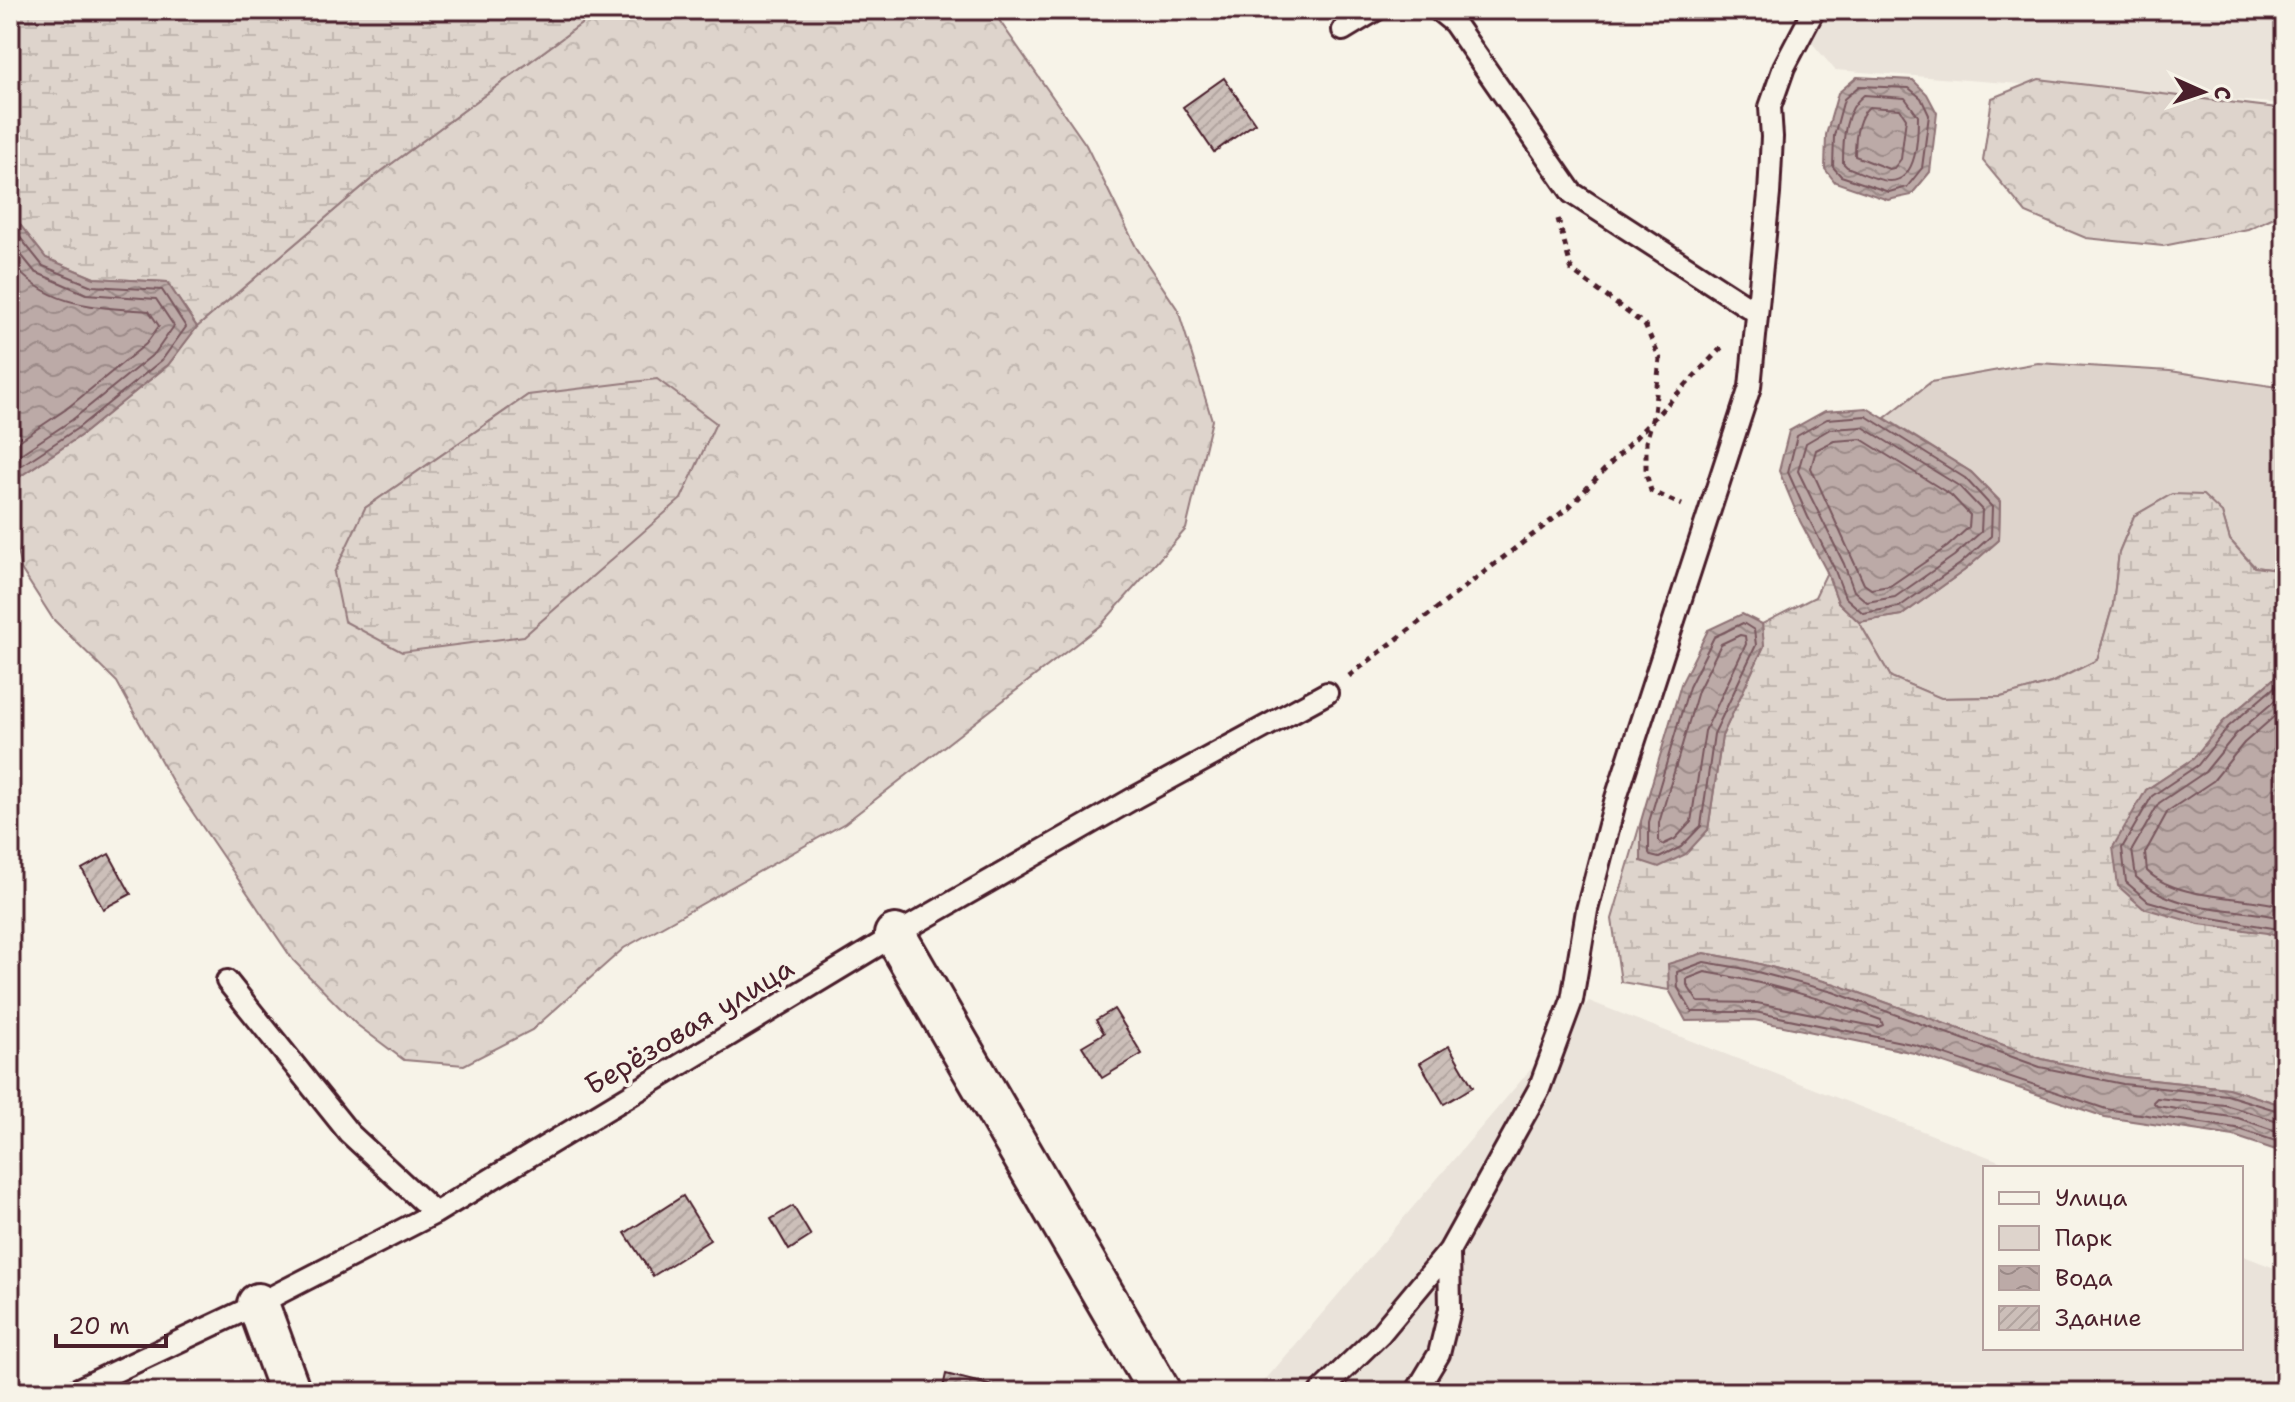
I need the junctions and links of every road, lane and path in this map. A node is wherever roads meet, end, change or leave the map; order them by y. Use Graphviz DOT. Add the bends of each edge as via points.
graph roads {
  1 [pos="1376,10"];
  2 [pos="1438,10"];
  3 [pos="1814,10"];
  4 [pos="1343,30"];
  5 [pos="1556,210"];
  6 [pos="1756,312"];
  7 [pos="1652,420"];
  8 [pos="1708,512"];
  9 [pos="1327,693"];
  10 [pos="895,935"];
  11 [pos="227,981"];
  12 [pos="435,1213"];
  13 [pos="1449,1251"];
  14 [pos="258,1304"];
  15 [pos="72,1392"];
  16 [pos="290,1392"];
  17 [pos="1160,1392"];
  18 [pos="1320,1392"];
  19 [pos="1416,1392"];
  1 -- 4 [label="lane"];
  2 -- 6 [label="lane" via="1454,23 1572,193"];
  3 -- 6 [label="lane" via="1770,107 1769,194"];
  5 -- 7 [label="path" via="1572,271 1645,325 1660,359"];
  6 -- 7 [label="path"];
  6 -- 8 [label="lane" via="1750,387"];
  7 -- 8 [label="path" via="1646,442 1651,491"];
  7 -- 9 [label="path" via="1569,507"];
  8 -- 13 [label="lane" via="1616,798 1587,910 1572,1000 1539,1089"];
  9 -- 10 [label="lane, Берёзовая улица"];
  10 -- 12 [label="lane, Берёзовая улица"];
  10 -- 17 [label="street"];
  11 -- 12 [label="lane" via="349,1133"];
  12 -- 14 [label="lane, Берёзовая улица"];
  13 -- 18 [label="lane" via="1380,1334"];
  13 -- 19 [label="lane" via="1450,1309 1439,1354"];
  14 -- 15 [label="lane, Берёзовая улица"];
  14 -- 16 [label="street"];
}
